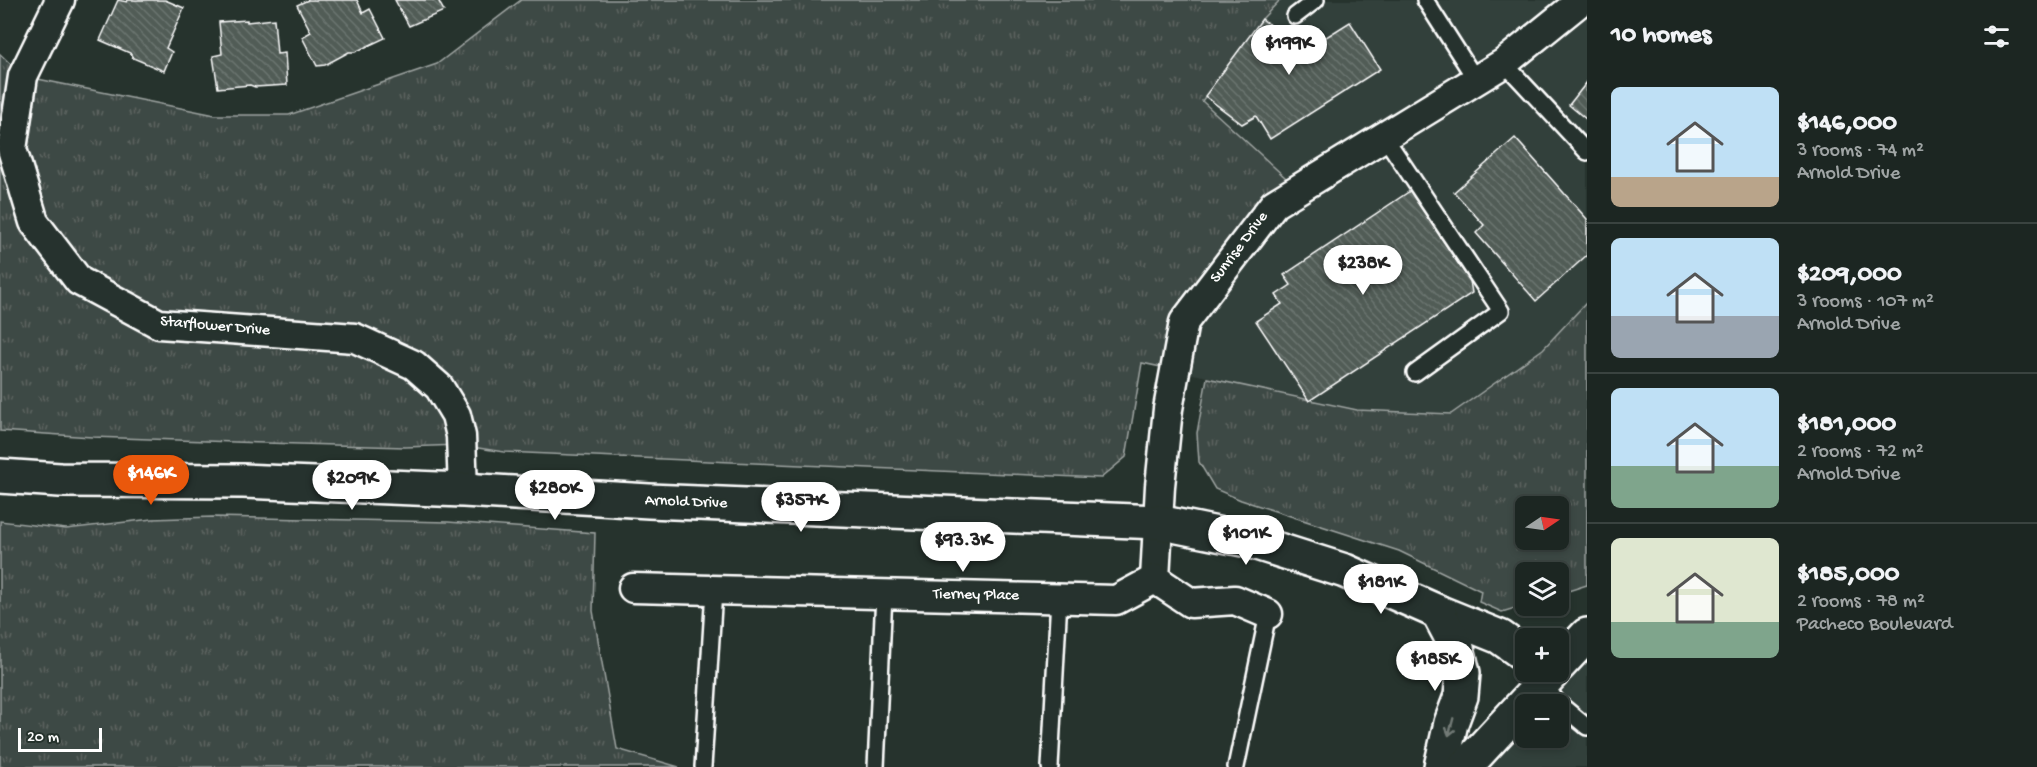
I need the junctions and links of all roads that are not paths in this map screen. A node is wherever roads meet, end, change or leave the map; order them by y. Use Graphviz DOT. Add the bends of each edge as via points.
graph roads {
  1 [pos="60,0"];
  2 [pos="1316,0"];
  3 [pos="1425,0"];
  4 [pos="1582,0"];
  5 [pos="1295,16"];
  6 [pos="1504,63"];
  7 [pos="1476,80"];
  8 [pos="1384,136"];
  9 [pos="1587,152"];
  10 [pos="1415,373"];
  11 [pos="0,476"];
  12 [pos="463,490"];
  13 [pos="1158,522"];
  14 [pos="1155,579"];
  15 [pos="633,588"];
  16 [pos="714,590"];
  17 [pos="884,594"];
  18 [pos="1059,598"];
  19 [pos="1438,612"];
  20 [pos="1268,614"];
  21 [pos="1587,635"];
  22 [pos="1515,648"];
  23 [pos="1569,649"];
  24 [pos="1533,682"];
  25 [pos="1548,682"];
  26 [pos="1587,727"];
  27 [pos="703,767"];
  28 [pos="876,767"];
  29 [pos="1050,767"];
  30 [pos="1236,767"];
  31 [pos="1441,767"];
  32 [pos="1465,767"];
  1 -- 12 [label="street, Starflower Drive" via="23,76 12,149 34,222 79,281 159,324 355,338 414,365 439,387 456,415 461,436"];
  2 -- 5 [label="lane"];
  3 -- 7 [label="lane"];
  4 -- 6 [label="street, Sunrise Drive"];
  6 -- 7 [label="street, Sunrise Drive"];
  6 -- 9 [label="lane"];
  7 -- 8 [label="street, Sunrise Drive"];
  8 -- 10 [label="lane" via="1502,311"];
  8 -- 13 [label="street, Sunrise Drive" via="1274,204 1184,322 1168,409"];
  11 -- 12 [label="street, Arnold Drive"];
  12 -- 13 [label="street, Arnold Drive"];
  13 -- 14 [label="street, Sunrise Drive"];
  13 -- 19 [label="street, Arnold Drive" via="1247,540 1345,571"];
  14 -- 18 [label="street, Tierney Place" via="1116,600"];
  14 -- 20 [label="street" via="1191,603 1235,600"];
  15 -- 16 [label="street, Tierney Place"];
  16 -- 17 [label="street, Tierney Place"];
  16 -- 27 [label="lane"];
  17 -- 18 [label="street, Tierney Place"];
  17 -- 28 [label="lane"];
  18 -- 29 [label="lane"];
  19 -- 22 [label="street, Arnold Drive" via="1500,637"];
  19 -- 31 [label="street, one-way" via="1457,648 1463,673 1461,696"];
  20 -- 30 [label="lane"];
  21 -- 23 [label="street"];
  24 -- 32 [label="street"];
  25 -- 26 [label="lane" via="1557,702"];
}
